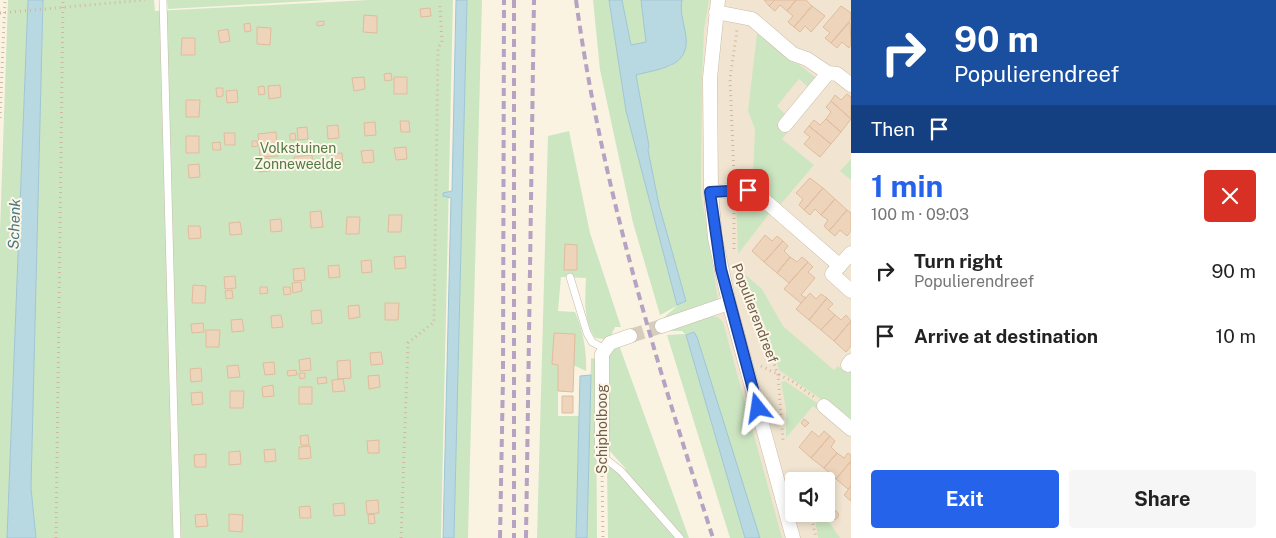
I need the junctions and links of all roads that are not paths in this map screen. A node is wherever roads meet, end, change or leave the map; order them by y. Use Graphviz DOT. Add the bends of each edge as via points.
graph roads {
  1 [pos="163,0"];
  2 [pos="717,6"];
  3 [pos="828,73"];
  4 [pos="851,85"];
  5 [pos="785,125"];
  6 [pos="710,192"];
  7 [pos="851,253"];
  8 [pos="840,266"];
  9 [pos="570,278"];
  10 [pos="851,291"];
  11 [pos="729,303"];
  12 [pos="662,326"];
  13 [pos="630,336"];
  14 [pos="605,349"];
  15 [pos="824,406"];
  16 [pos="851,429"];
  17 [pos="602,456"];
  18 [pos="176,538"];
  19 [pos="680,538"];
  20 [pos="793,538"];
  1 -- 18 [label="lane"];
  2 -- 3 [label="street, Populierendreef" via="739,17 752,19 793,54"];
  2 -- 6 [label="street, Populierendreef" via="710,78"];
  3 -- 4 [label="street, Populierendreef" via="837,74"];
  3 -- 5 [label="street"];
  6 -- 8 [label="street" via="755,192"];
  6 -- 11 [label="street, Populierendreef" via="715,238"];
  7 -- 8 [label="street"];
  8 -- 10 [label="street" via="832,274"];
  9 -- 14 [label="lane" via="587,333 592,342"];
  11 -- 12 [label="street"];
  11 -- 20 [label="street, Populierendreef"];
  13 -- 14 [label="street" via="610,343"];
  14 -- 17 [label="street, Schipholboog" via="602,362"];
  15 -- 16 [label="street"];
  17 -- 19 [label="lane" via="622,471"];
}
